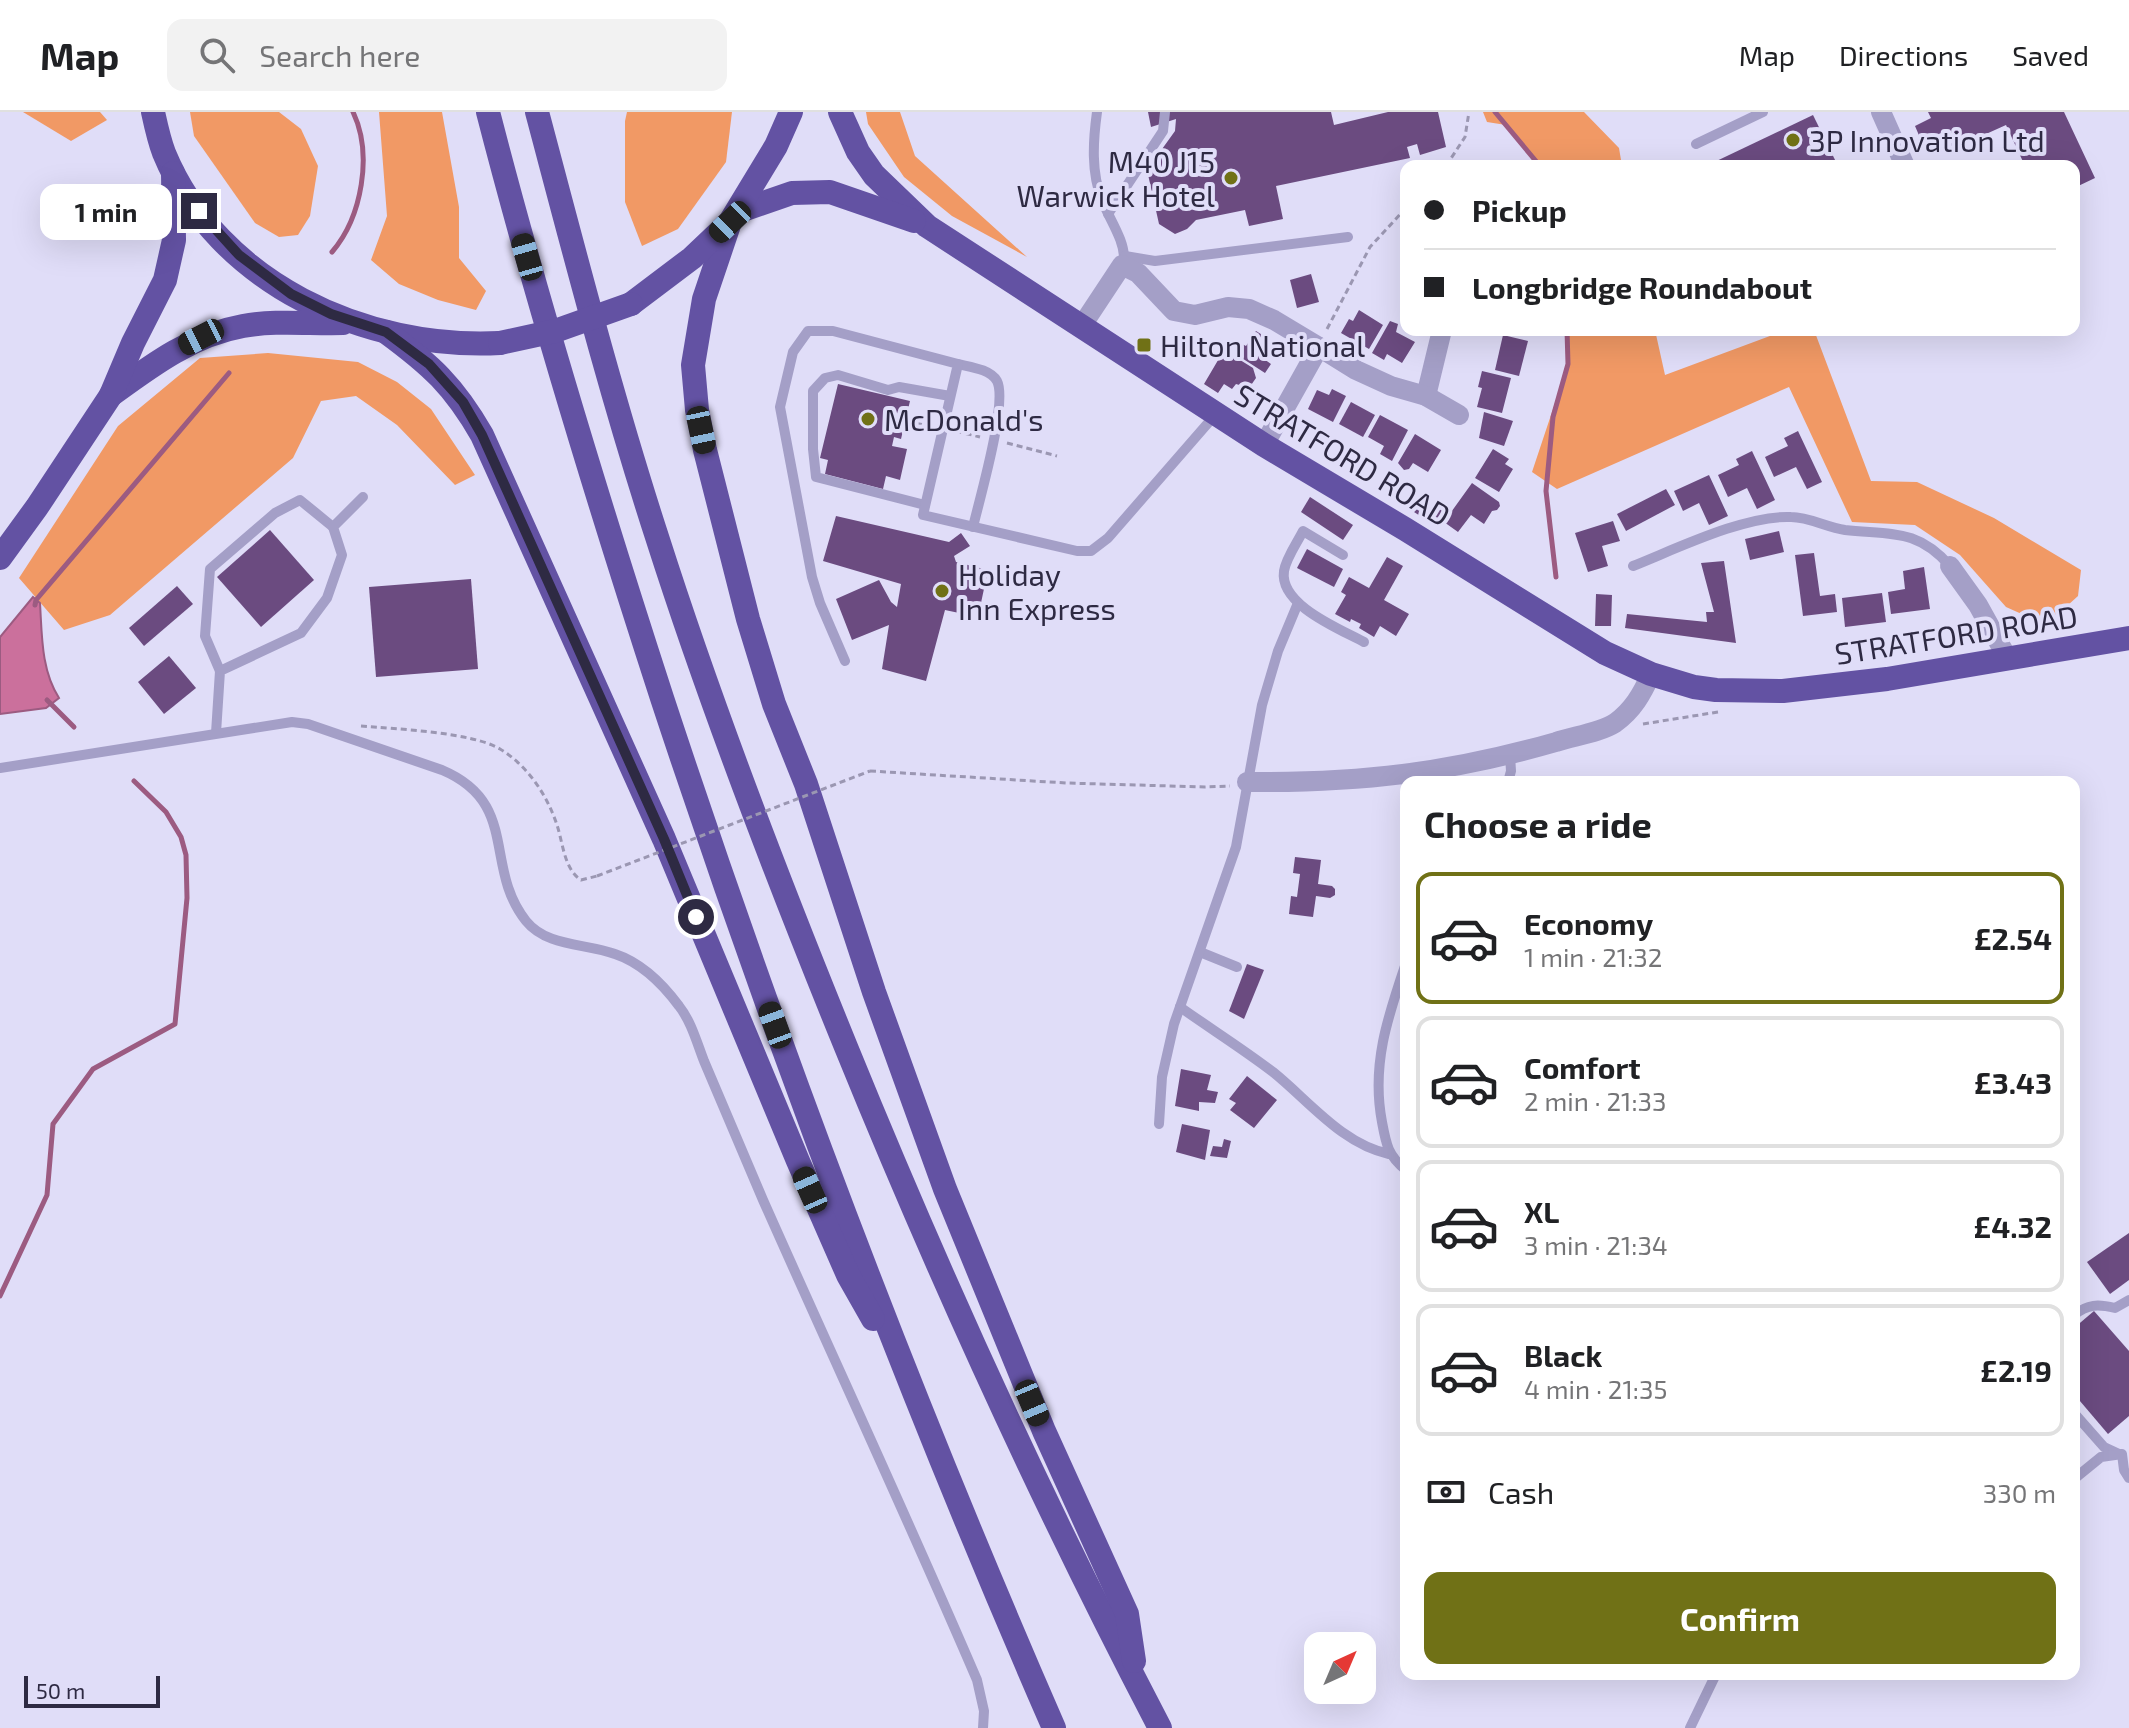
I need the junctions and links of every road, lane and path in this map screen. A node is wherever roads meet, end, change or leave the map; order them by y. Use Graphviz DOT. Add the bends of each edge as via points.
graph roads {
  1 [pos="138,112"];
  2 [pos="153,112"];
  3 [pos="488,112"];
  4 [pos="537,112"];
  5 [pos="791,112"];
  6 [pos="840,112"];
  7 [pos="1097,112"];
  8 [pos="1165,112"];
  9 [pos="1469,112"];
  10 [pos="1763,112"];
  11 [pos="1881,112"];
  12 [pos="1696,144"];
  13 [pos="1450,160"];
  14 [pos="1902,160"];
  15 [pos="168,161"];
  16 [pos="1108,214"];
  17 [pos="1400,214"];
  18 [pos="733,217"];
  19 [pos="927,226"];
  20 [pos="1348,237"];
  21 [pos="1123,261"];
  22 [pos="353,323"];
  23 [pos="1081,327"];
  24 [pos="386,332"];
  25 [pos="1441,336"];
  26 [pos="1319,347"];
  27 [pos="958,364"];
  28 [pos="111,395"];
  29 [pos="950,396"];
  30 [pos="1426,396"];
  31 [pos="1215,415"];
  32 [pos="1459,415"];
  33 [pos="1264,445"];
  34 [pos="363,497"];
  35 [pos="925,505"];
  36 [pos="333,527"];
  37 [pos="973,527"];
  38 [pos="1343,555"];
  39 [pos="0,558"];
  40 [pos="1633,566"];
  41 [pos="1950,566"];
  42 [pos="1298,603"];
  43 [pos="2129,638"];
  44 [pos="1364,642"];
  45 [pos="2008,659"];
  46 [pos="845,661"];
  47 [pos="220,671"];
  48 [pos="1651,674"];
  49 [pos="356,725"];
  50 [pos="216,733"];
  51 [pos="1510,755"];
  52 [pos="0,768"];
  53 [pos="1400,776"];
  54 [pos="1402,776"];
  55 [pos="1508,776"];
  56 [pos="1247,782"];
  57 [pos="1200,952"];
  58 [pos="1237,967"];
  59 [pos="1400,982"];
  60 [pos="1180,1007"];
  61 [pos="1159,1124"];
  62 [pos="1389,1154"];
  63 [pos="1400,1164"];
  64 [pos="2129,1300"];
  65 [pos="2080,1310"];
  66 [pos="911,1387"];
  67 [pos="2080,1420"];
  68 [pos="2126,1454"];
  69 [pos="2080,1474"];
  70 [pos="2129,1478"];
  71 [pos="1713,1680"];
  72 [pos="1139,1688"];
  73 [pos="983,1728"];
  74 [pos="1054,1728"];
  75 [pos="1160,1728"];
  76 [pos="1690,1728"];
  1 -- 15 [label="highway"];
  2 -- 15 [label="highway"];
  3 -- 66 [label="highway" via="590,471 681,756 815,1136"];
  4 -- 72 [label="highway" via="658,542 770,861 969,1339"];
  5 -- 18 [label="highway"];
  6 -- 19 [label="highway, STRATFORD ROAD" via="874,175"];
  7 -- 16 [label="lane" via="1093,143 1098,187"];
  8 -- 16 [label="lane" via="1163,131"];
  9 -- 13 [label="path" via="1465,137"];
  10 -- 12 [label="lane"];
  11 -- 14 [label="street"];
  15 -- 22 [label="highway" via="199,211 258,271 309,305"];
  15 -- 28 [label="highway" via="174,240 170,263"];
  16 -- 21 [label="lane"];
  17 -- 26 [label="path" via="1370,247"];
  18 -- 19 [label="highway, STRATFORD ROAD" via="792,193 830,192"];
  18 -- 24 [label="highway, bridge" via="683,266 631,304 555,331 470,345"];
  18 -- 72 [label="highway" via="704,299 693,365 697,410 726,534 770,690 874,992 945,1189 1032,1403 1127,1614"];
  19 -- 23 [label="highway, STRATFORD ROAD"];
  20 -- 21 [label="lane"];
  21 -- 23 [label="street"];
  21 -- 26 [label="street" via="1174,311 1195,315 1228,307 1249,309"];
  22 -- 24 [label="highway"];
  22 -- 28 [label="highway" via="267,323 219,332 179,348"];
  23 -- 31 [label="highway, STRATFORD ROAD"];
  24 -- 66 [label="highway" via="429,364 463,402 482,435 664,839 848,1275"];
  25 -- 30 [label="street"];
  26 -- 30 [label="street" via="1356,370"];
  26 -- 33 [label="street"];
  27 -- 29 [label="lane"];
  27 -- 37 [label="lane" via="990,373 999,391 994,439"];
  27 -- 46 [label="lane" via="833,331 808,331 793,352 780,407 786,453 812,577"];
  28 -- 39 [label="highway"];
  29 -- 35 [label="lane"];
  29 -- 35 [label="lane" via="899,387 888,390 838,375 825,378 813,391 816,477"];
  30 -- 32 [label="street"];
  31 -- 33 [label="highway, STRATFORD ROAD"];
  31 -- 37 [label="lane" via="1091,551"];
  33 -- 48 [label="highway, STRATFORD ROAD" via="1605,653"];
  34 -- 36 [label="lane"];
  35 -- 37 [label="lane" via="923,515"];
  36 -- 47 [label="lane" via="342,555 327,598 301,633"];
  36 -- 47 [label="lane" via="300,500 275,513 210,569 205,636"];
  38 -- 42 [label="lane" via="1303,531 1284,569"];
  40 -- 41 [label="lane" via="1736,526 1786,516 1841,529 1911,536 1931,546"];
  41 -- 45 [label="street"];
  42 -- 44 [label="lane"];
  42 -- 56 [label="lane" via="1270,677"];
  43 -- 45 [label="highway, STRATFORD ROAD"];
  45 -- 48 [label="highway, STRATFORD ROAD" via="1783,691 1716,690"];
  47 -- 50 [label="lane"];
  48 -- 51 [label="street" via="1635,705 1611,726"];
  49 -- 56 [label="path, bridge" via="439,734 498,748 548,799 570,869 581,880 870,771 1066,783 1205,787"];
  50 -- 52 [label="lane"];
  50 -- 73 [label="lane" via="298,722 455,776 491,811 512,900 528,924 552,939 626,958 652,974 682,1009 977,1680"];
  51 -- 54 [label="street"];
  51 -- 55 [label="lane"];
  53 -- 56 [label="street" via="1332,783"];
  56 -- 57 [label="lane" via="1236,847"];
  57 -- 58 [label="lane"];
  57 -- 60 [label="lane"];
  59 -- 62 [label="lane" via="1378,1067 1379,1109"];
  60 -- 61 [label="lane" via="1162,1077"];
  60 -- 62 [label="lane" via="1263,1065 1353,1139"];
  62 -- 63 [label="lane"];
  64 -- 65 [label="lane" via="2115,1308 2099,1304"];
  66 -- 74 [label="highway"];
  67 -- 68 [label="lane" via="2104,1447"];
  68 -- 69 [label="lane" via="2101,1457"];
  68 -- 70 [label="lane"];
  71 -- 76 [label="lane"];
  72 -- 75 [label="highway"];
}
